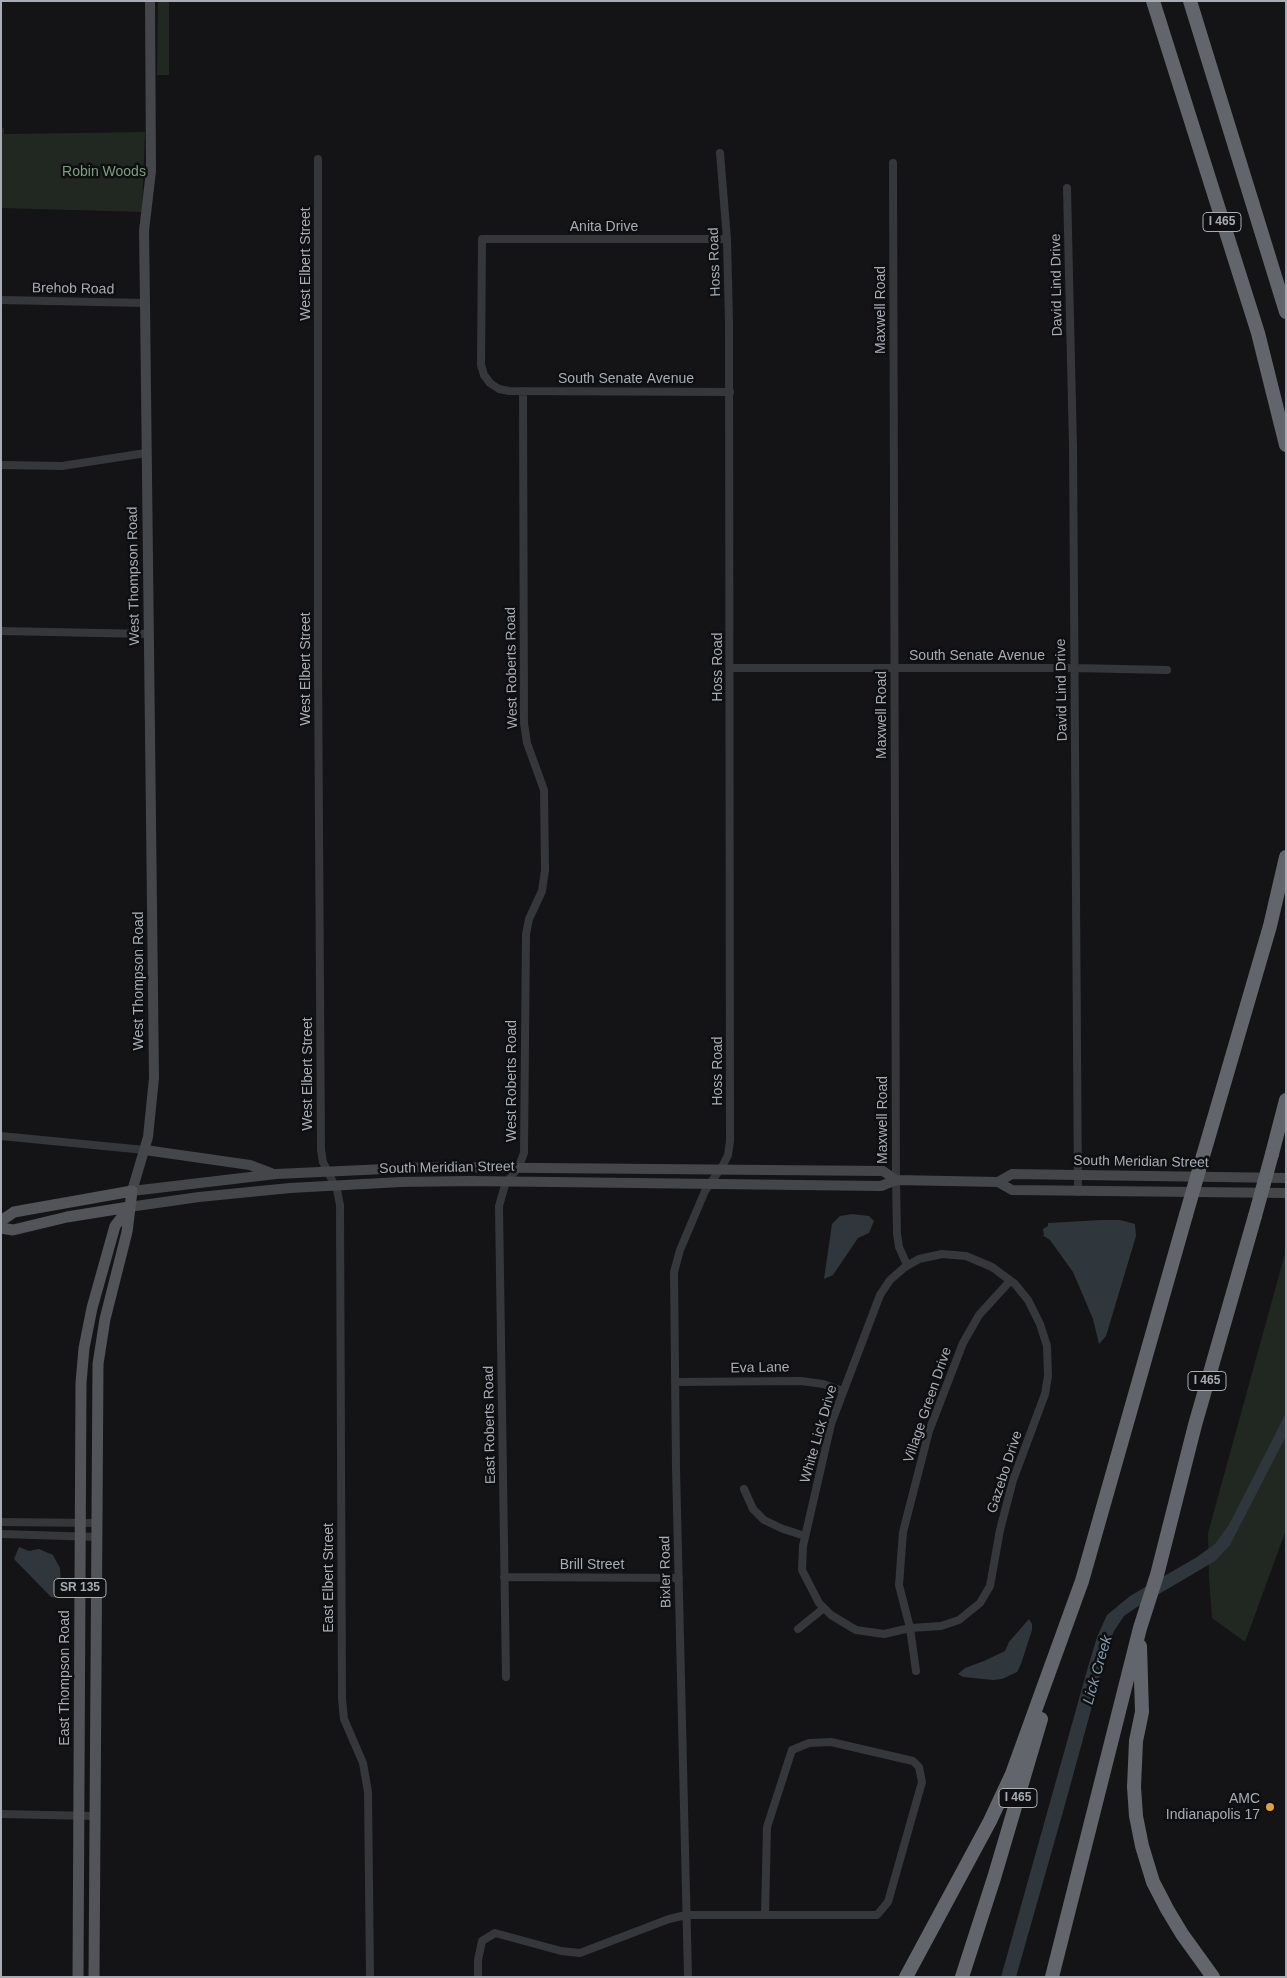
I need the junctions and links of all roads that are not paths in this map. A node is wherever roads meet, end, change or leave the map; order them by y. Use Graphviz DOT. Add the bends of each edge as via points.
graph roads {
  1 [pos="150,1"];
  2 [pos="1153,1"];
  3 [pos="1190,1"];
  4 [pos="720,153"];
  5 [pos="318,159"];
  6 [pos="893,163"];
  7 [pos="1067,188"];
  8 [pos="727,239"];
  9 [pos="1,300"];
  10 [pos="145,302"];
  11 [pos="1286,312"];
  12 [pos="523,391"];
  13 [pos="730,392"];
  14 [pos="1286,445"];
  15 [pos="146,453"];
  16 [pos="1,465"];
  17 [pos="1,631"];
  18 [pos="149,634"];
  19 [pos="730,668"];
  20 [pos="895,668"];
  21 [pos="1074,668"];
  22 [pos="1167,670"];
  23 [pos="1286,857"];
  24 [pos="1286,1100"];
  25 [pos="1,1136"];
  26 [pos="145,1150"];
  27 [pos="519,1166"];
  28 [pos="276,1174"];
  29 [pos="716,1176"];
  30 [pos="1078,1176"];
  31 [pos="330,1178"];
  32 [pos="510,1178"];
  33 [pos="1286,1178"];
  34 [pos="896,1180"];
  35 [pos="998,1182"];
  36 [pos="132,1191"];
  37 [pos="1078,1192"];
  38 [pos="1286,1193"];
  39 [pos="129,1207"];
  40 [pos="1,1221"];
  41 [pos="1,1228"];
  42 [pos="907,1265"];
  43 [pos="1010,1280"];
  44 [pos="675,1382"];
  45 [pos="843,1391"];
  46 [pos="744,1489"];
  47 [pos="1,1522"];
  48 [pos="80,1523"];
  49 [pos="97,1523"];
  50 [pos="1,1534"];
  51 [pos="80,1536"];
  52 [pos="805,1536"];
  53 [pos="97,1537"];
  54 [pos="504,1577"];
  55 [pos="679,1578"];
  56 [pos="824,1608"];
  57 [pos="1069,1617"];
  58 [pos="910,1628"];
  59 [pos="1140,1628"];
  60 [pos="798,1629"];
  61 [pos="916,1671"];
  62 [pos="506,1677"];
  63 [pos="1,1814"];
  64 [pos="80,1816"];
  65 [pos="95,1816"];
  66 [pos="686,1915"];
  67 [pos="765,1915"];
  68 [pos="78,1977"];
  69 [pos="94,1977"];
  70 [pos="370,1977"];
  71 [pos="478,1977"];
  72 [pos="688,1977"];
  73 [pos="906,1977"];
  74 [pos="962,1977"];
  75 [pos="1052,1977"];
  76 [pos="1213,1977"];
  1 -- 10 [label="main road, West Thompson Road" via="151,171 144,231"];
  2 -- 14 [label="highway, I 465" via="1258,333"];
  3 -- 11 [label="highway, I 465"];
  4 -- 8 [label="street, Hoss Road"];
  5 -- 31 [label="street, West Elbert Street" via="321,1150"];
  6 -- 20 [label="street, Maxwell Road"];
  7 -- 21 [label="street, David Lind Drive"];
  8 -- 12 [label="street, Anita Drive" via="482,239 482,369 487,380 497,388"];
  8 -- 13 [label="street, Hoss Road"];
  9 -- 10 [label="street, Brehob Road"];
  10 -- 15 [label="main road, West Thompson Road"];
  12 -- 13 [label="street, South Senate Avenue"];
  12 -- 27 [label="street, West Roberts Road" via="524,723 527,743 544,790 545,874 541,895 529,919 526,934 524,1153"];
  13 -- 19 [label="street, Hoss Road"];
  15 -- 16 [label="street" via="62,466"];
  15 -- 18 [label="main road, West Thompson Road"];
  17 -- 18 [label="street"];
  18 -- 26 [label="main road, West Thompson Road" via="154,1078"];
  19 -- 20 [label="street, South Senate Avenue"];
  19 -- 29 [label="street, Hoss Road" via="730,1141 728,1155"];
  20 -- 21 [label="street, South Senate Avenue"];
  20 -- 34 [label="street, Maxwell Road"];
  21 -- 22 [label="street, South Senate Avenue"];
  21 -- 30 [label="street, David Lind Drive"];
  23 -- 57 [label="highway, I 465, bridge" via="1270,926"];
  24 -- 59 [label="highway, I 465, bridge"];
  25 -- 26 [label="street, South Meridian Street"];
  26 -- 28 [label="main road, South Meridian Street" via="250,1165"];
  26 -- 36 [label="main road, East Thompson Road"];
  27 -- 29 [label="main road, South Meridian Street"];
  27 -- 31 [label="main road, South Meridian Street" via="430,1166"];
  27 -- 32 [label="street, West Roberts Road"];
  28 -- 31 [label="main road, South Meridian Street"];
  28 -- 36 [label="main road, South Meridian Street"];
  29 -- 32 [label="main road, South Meridian Street"];
  29 -- 34 [label="main road, South Meridian Street" via="881,1186"];
  29 -- 34 [label="main road, South Meridian Street" via="883,1171"];
  29 -- 44 [label="street, Bixler Road" via="704,1194 676,1264"];
  30 -- 33 [label="main road, South Meridian Street"];
  30 -- 35 [label="main road, South Meridian Street" via="1012,1174"];
  30 -- 37 [label="street, David Lind Drive"];
  31 -- 32 [label="main road, South Meridian Street" via="401,1182"];
  31 -- 39 [label="main road, South Meridian Street"];
  31 -- 70 [label="street, East Elbert Street" via="338,1190 340,1205 342,1699 344,1719 363,1764 368,1792"];
  32 -- 54 [label="street, East Roberts Road" via="499,1206"];
  34 -- 35 [label="main road, South Meridian Street"];
  34 -- 42 [label="street, Maxwell Road" via="897,1234"];
  35 -- 37 [label="main road, South Meridian Street" via="1012,1190"];
  36 -- 39 [label="main road, East Thompson Road / SR 135"];
  36 -- 40 [label="main road, South Meridian Street" via="14,1212"];
  37 -- 38 [label="main road, South Meridian Street"];
  39 -- 41 [label="main road, South Meridian Street" via="13,1230"];
  39 -- 48 [label="main road, East Thompson Road / SR 135" via="115,1226 84,1348"];
  39 -- 49 [label="main road, East Thompson Road / SR 135" via="127,1232 114,1277 99,1355"];
  42 -- 43 [label="street, White Lick Drive" via="929,1256 956,1254 975,1259"];
  42 -- 45 [label="street, White Lick Drive" via="890,1280 880,1295"];
  43 -- 58 [label="street, Village Green Drive" via="979,1315 963,1343 923,1451 903,1532 900,1562 899,1585"];
  43 -- 58 [label="street, Gazebo Drive" via="1030,1303 1040,1324 1048,1352 1048,1376 1041,1405 1013,1480 990,1586 980,1603 959,1620 941,1626"];
  44 -- 45 [label="street, Eva Lane" via="801,1380"];
  44 -- 55 [label="street, Bixler Road"];
  45 -- 52 [label="street, White Lick Drive"];
  46 -- 52 [label="street" via="753,1508 764,1520"];
  47 -- 48 [label="street"];
  48 -- 49 [label="street"];
  48 -- 51 [label="main road, East Thompson Road / SR 135"];
  49 -- 53 [label="main road, East Thompson Road / SR 135"];
  50 -- 51 [label="street"];
  51 -- 53 [label="street"];
  51 -- 64 [label="main road, East Thompson Road / SR 135"];
  52 -- 56 [label="street, White Lick Drive" via="802,1570"];
  53 -- 65 [label="main road, East Thompson Road / SR 135"];
  54 -- 55 [label="street, Brill Street"];
  54 -- 62 [label="street, East Roberts Road"];
  55 -- 66 [label="street, Bixler Road"];
  56 -- 58 [label="street, White Lick Drive" via="856,1630 884,1634"];
  56 -- 60 [label="street"];
  57 -- 73 [label="highway" via="1007,1788"];
  57 -- 74 [label="highway, I 465"];
  58 -- 61 [label="street, Village Green Drive"];
  59 -- 75 [label="highway, I 465"];
  59 -- 76 [label="highway" via="1142,1712 1134,1772 1139,1831 1146,1860 1163,1902"];
  63 -- 64 [label="street"];
  64 -- 65 [label="street"];
  64 -- 68 [label="main road, East Thompson Road / SR 135"];
  65 -- 69 [label="main road, East Thompson Road / SR 135"];
  66 -- 67 [label="street"];
  66 -- 71 [label="street" via="580,1953 495,1933 482,1941"];
  66 -- 72 [label="street, Bixler Road"];
  67 -- 67 [label="street" via="878,1915 888,1902 922,1782 919,1767 914,1761 831,1742 809,1743 792,1750 767,1827"];
}
